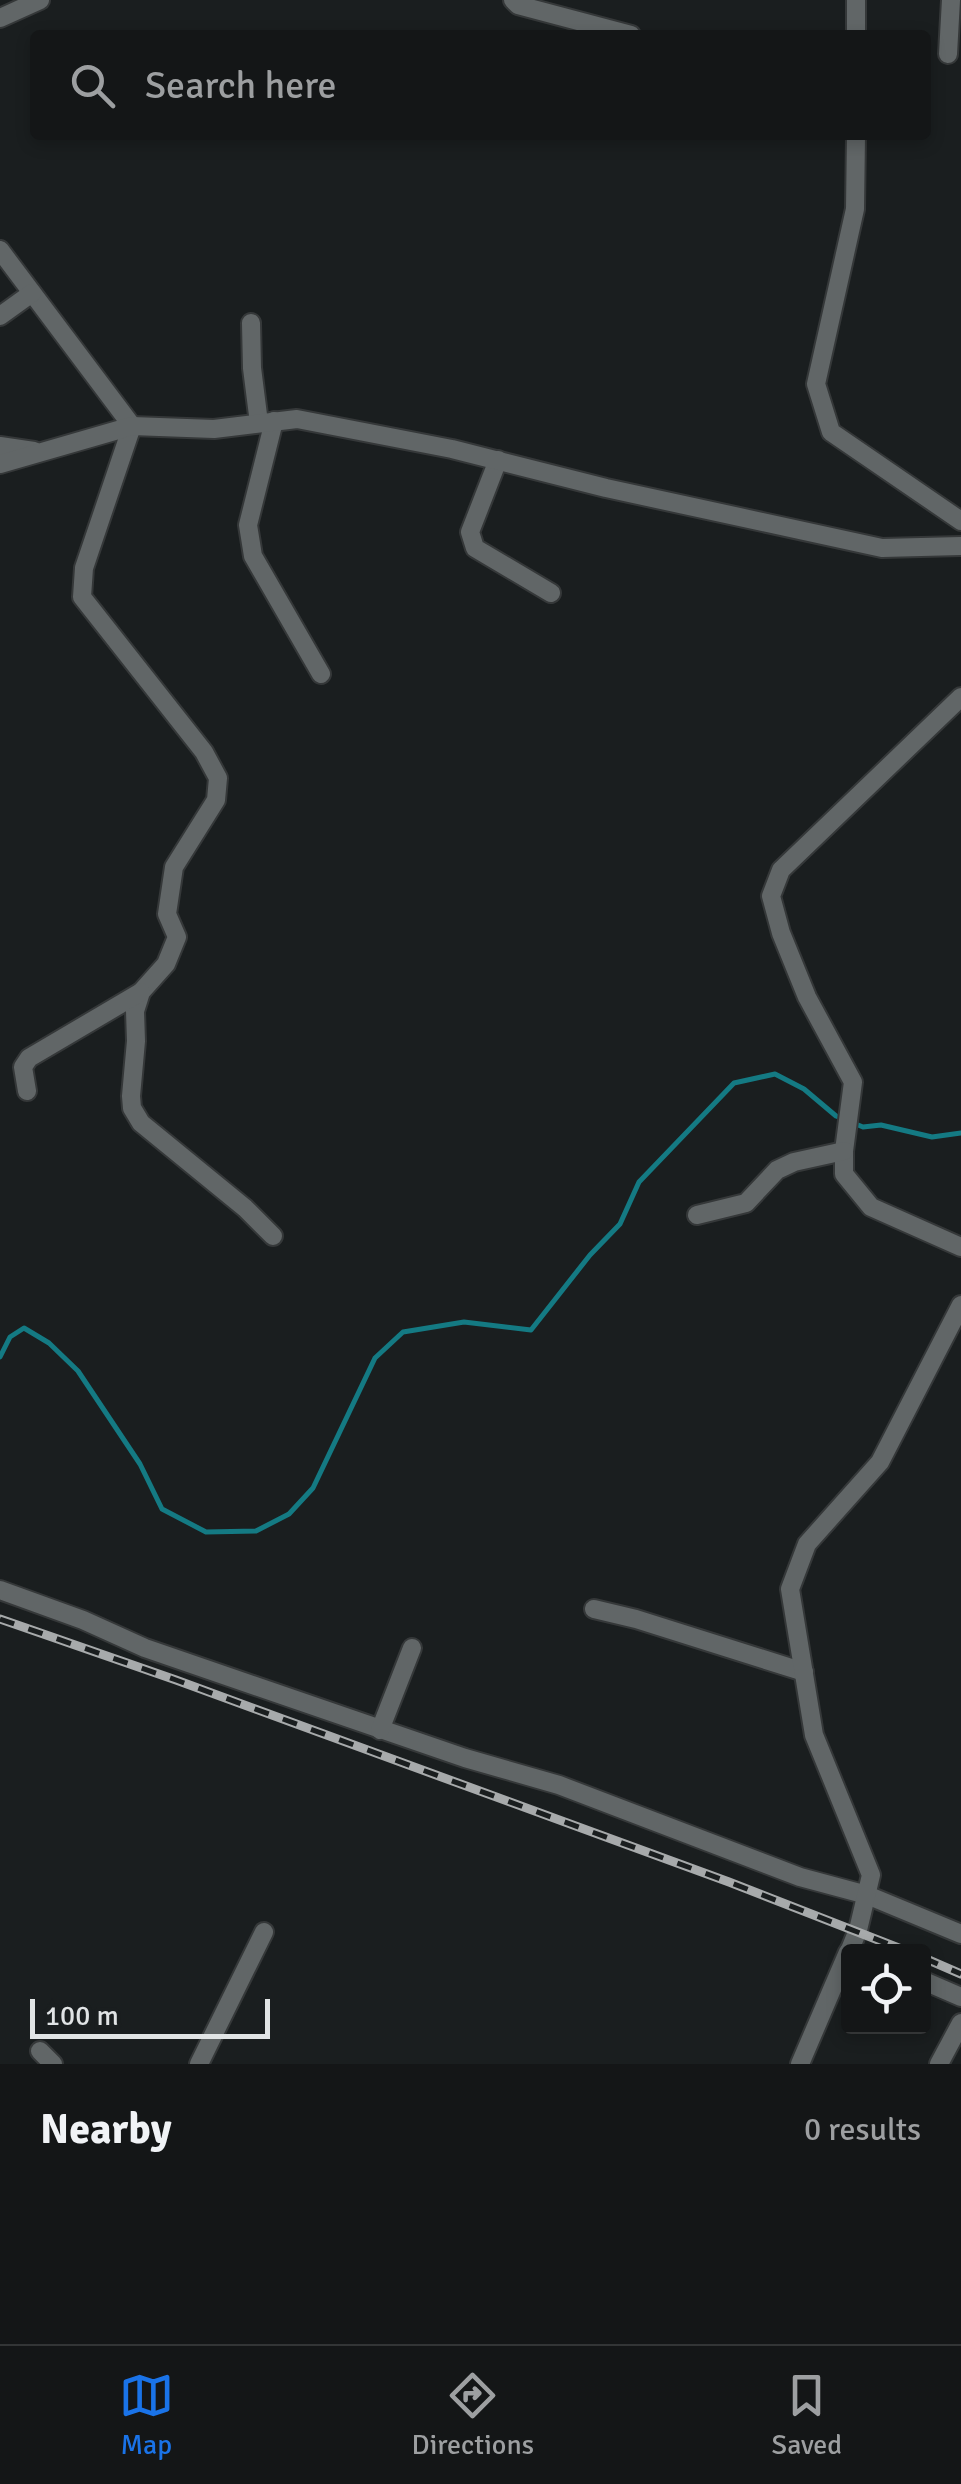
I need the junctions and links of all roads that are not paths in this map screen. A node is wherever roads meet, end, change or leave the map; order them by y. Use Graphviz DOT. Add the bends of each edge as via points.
graph roads {
  1 [pos="40,0"];
  2 [pos="856,0"];
  3 [pos="951,0"];
  4 [pos="517,2"];
  5 [pos="0,18"];
  6 [pos="614,30"];
  7 [pos="856,30"];
  8 [pos="948,54"];
  9 [pos="853,140"];
  10 [pos="0,250"];
  11 [pos="32,293"];
  12 [pos="0,316"];
  13 [pos="251,322"];
  14 [pos="266,422"];
  15 [pos="132,426"];
  16 [pos="0,446"];
  17 [pos="42,452"];
  18 [pos="498,460"];
  19 [pos="0,464"];
  20 [pos="961,521"];
  21 [pos="961,546"];
  22 [pos="551,593"];
  23 [pos="322,674"];
  24 [pos="961,697"];
  25 [pos="141,992"];
  26 [pos="28,1091"];
  27 [pos="848,1134"];
  28 [pos="696,1215"];
  29 [pos="273,1236"];
  30 [pos="961,1248"];
  31 [pos="961,1305"];
  32 [pos="0,1590"];
  33 [pos="594,1610"];
  34 [pos="412,1648"];
  35 [pos="804,1672"];
  36 [pos="380,1730"];
  37 [pos="867,1895"];
  38 [pos="264,1932"];
  39 [pos="961,1934"];
  40 [pos="853,1944"];
  41 [pos="841,1973"];
  42 [pos="931,1984"];
  43 [pos="961,1998"];
  44 [pos="961,2023"];
  45 [pos="199,2064"];
  46 [pos="800,2064"];
  47 [pos="940,2064"];
  1 -- 5 [label="street"];
  2 -- 7 [label="street"];
  3 -- 8 [label="street"];
  4 -- 6 [label="street"];
  9 -- 20 [label="street" via="855,209 816,384 831,432"];
  10 -- 11 [label="street"];
  11 -- 12 [label="street"];
  11 -- 15 [label="street"];
  13 -- 14 [label="street" via="252,368"];
  14 -- 15 [label="street"];
  14 -- 18 [label="street" via="297,419"];
  14 -- 23 [label="street" via="248,526 253,556"];
  15 -- 17 [label="street"];
  15 -- 25 [label="street" via="84,568 82,597 218,778 216,800 174,867 166,914 177,937 166,964"];
  16 -- 17 [label="street"];
  17 -- 19 [label="street"];
  18 -- 21 [label="street" via="882,548"];
  18 -- 22 [label="street" via="472,542"];
  24 -- 27 [label="street" via="781,870 771,896 807,997 853,1082"];
  25 -- 26 [label="street" via="30,1058 23,1067"];
  25 -- 29 [label="street" via="132,1108 141,1124"];
  27 -- 28 [label="street" via="777,1170 746,1203"];
  27 -- 30 [label="street" via="844,1174 871,1206"];
  31 -- 35 [label="street" via="880,1462 807,1544 790,1589"];
  32 -- 36 [label="street"];
  33 -- 35 [label="street"];
  34 -- 36 [label="street"];
  35 -- 37 [label="street" via="814,1735 870,1875"];
  36 -- 37 [label="street" via="559,1785 800,1877"];
  37 -- 39 [label="street"];
  37 -- 40 [label="street"];
  38 -- 45 [label="street"];
  41 -- 46 [label="street"];
  42 -- 43 [label="street"];
  44 -- 47 [label="street"];
}
